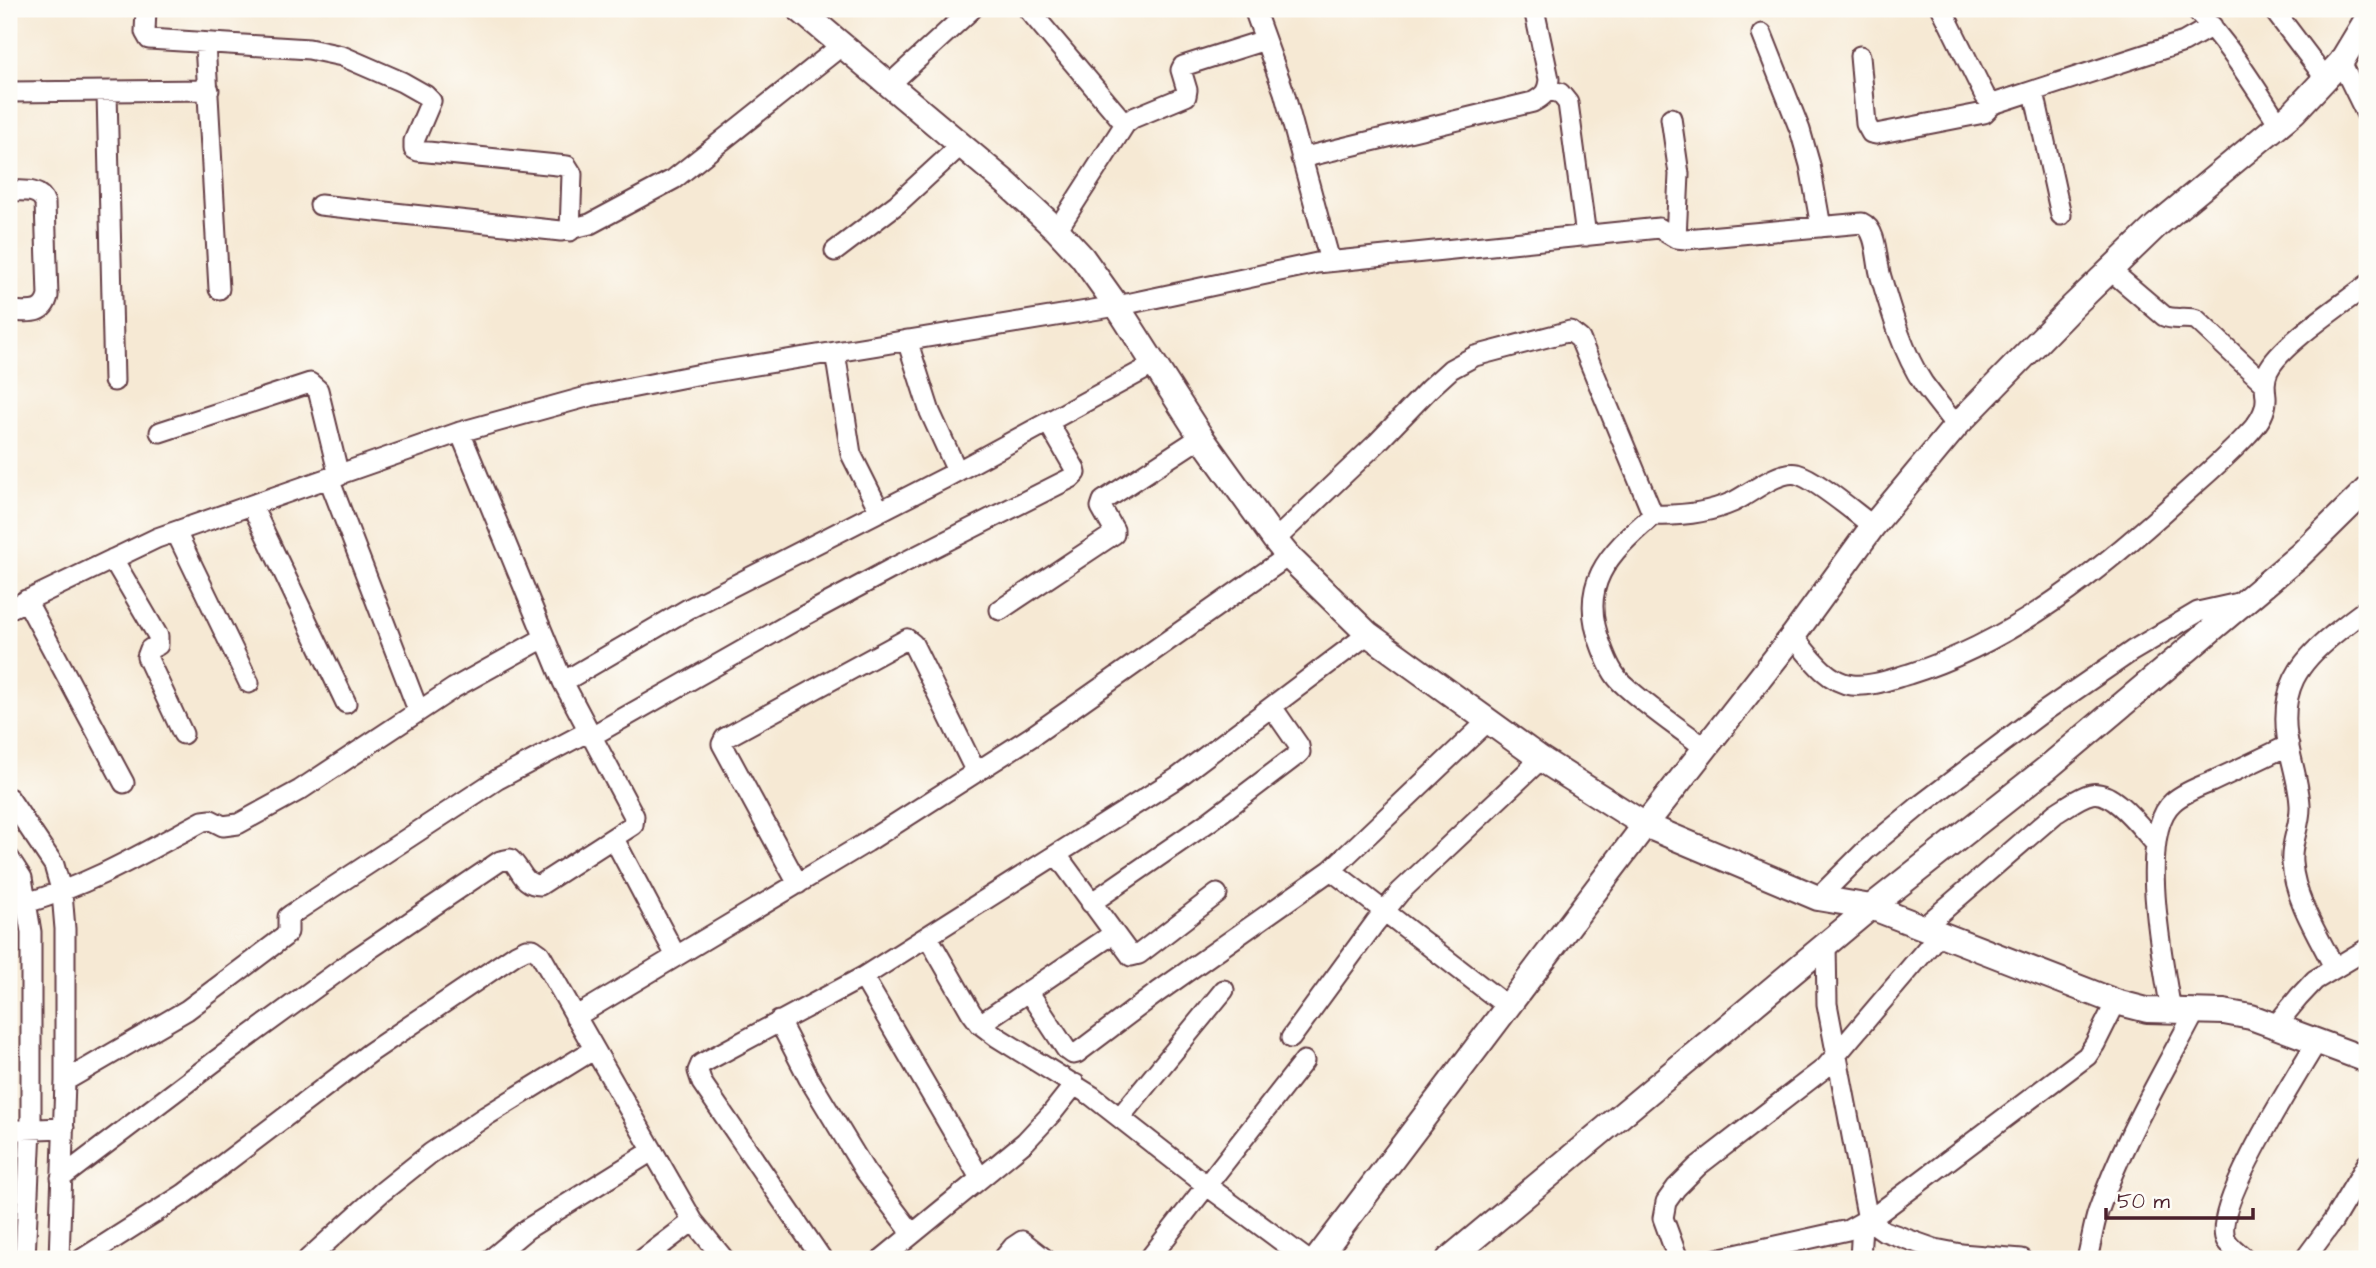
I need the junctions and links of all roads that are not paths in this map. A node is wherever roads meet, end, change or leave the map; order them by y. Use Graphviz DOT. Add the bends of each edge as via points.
graph roads {
  1 [pos="146,9"];
  2 [pos="799,9"];
  3 [pos="972,9"];
  4 [pos="1028,9"];
  5 [pos="1254,9"];
  6 [pos="1534,9"];
  7 [pos="1942,9"];
  8 [pos="2195,9"];
  9 [pos="2273,9"];
  10 [pos="2367,19"];
  11 [pos="2212,26"];
  12 [pos="1762,34"];
  13 [pos="1265,40"];
  14 [pos="205,43"];
  15 [pos="841,46"];
  16 [pos="1860,56"];
  17 [pos="2333,71"];
  18 [pos="890,85"];
  19 [pos="208,90"];
  20 [pos="1549,90"];
  21 [pos="9,92"];
  22 [pos="2034,92"];
  23 [pos="107,93"];
  24 [pos="1993,104"];
  25 [pos="2367,115"];
  26 [pos="1671,118"];
  27 [pos="1125,124"];
  28 [pos="2279,124"];
  29 [pos="961,145"];
  30 [pos="1301,158"];
  31 [pos="9,191"];
  32 [pos="320,205"];
  33 [pos="2061,215"];
  34 [pos="1821,227"];
  35 [pos="1057,230"];
  36 [pos="570,231"];
  37 [pos="1586,236"];
  38 [pos="1676,238"];
  39 [pos="835,251"];
  40 [pos="1330,261"];
  41 [pos="2110,270"];
  42 [pos="2367,285"];
  43 [pos="219,289"];
  44 [pos="1117,306"];
  45 [pos="9,311"];
  46 [pos="907,340"];
  47 [pos="835,352"];
  48 [pos="1153,365"];
  49 [pos="114,381"];
  50 [pos="2265,384"];
  51 [pos="1048,422"];
  52 [pos="1956,426"];
  53 [pos="160,432"];
  54 [pos="460,432"];
  55 [pos="1201,437"];
  56 [pos="957,471"];
  57 [pos="334,477"];
  58 [pos="2367,489"];
  59 [pos="252,506"];
  60 [pos="879,510"];
  61 [pos="1653,515"];
  62 [pos="1872,526"];
  63 [pos="176,532"];
  64 [pos="1282,548"];
  65 [pos="113,559"];
  66 [pos="2243,602"];
  67 [pos="17,604"];
  68 [pos="2367,609"];
  69 [pos="1000,610"];
  70 [pos="1368,634"];
  71 [pos="1793,636"];
  72 [pos="544,638"];
  73 [pos="563,682"];
  74 [pos="249,683"];
  75 [pos="346,703"];
  76 [pos="1272,707"];
  77 [pos="418,710"];
  78 [pos="1489,720"];
  79 [pos="183,734"];
  80 [pos="588,735"];
  81 [pos="2289,746"];
  82 [pos="1705,748"];
  83 [pos="1541,759"];
  84 [pos="976,772"];
  85 [pos="124,783"];
  86 [pos="9,798"];
  87 [pos="1644,825"];
  88 [pos="614,839"];
  89 [pos="2155,843"];
  90 [pos="1056,855"];
  91 [pos="9,858"];
  92 [pos="1331,870"];
  93 [pos="798,884"];
  94 [pos="62,892"];
  95 [pos="1217,894"];
  96 [pos="1818,898"];
  97 [pos="26,903"];
  98 [pos="1091,903"];
  99 [pos="1871,906"];
  100 [pos="1385,910"];
  101 [pos="1933,929"];
  102 [pos="1113,934"];
  103 [pos="928,937"];
  104 [pos="1826,944"];
  105 [pos="2367,949"];
  106 [pos="676,956"];
  107 [pos="2334,967"];
  108 [pos="863,977"];
  109 [pos="1224,990"];
  110 [pos="1028,991"];
  111 [pos="2116,1002"];
  112 [pos="1508,1007"];
  113 [pos="2171,1011"];
  114 [pos="2195,1012"];
  115 [pos="575,1017"];
  116 [pos="779,1021"];
  117 [pos="981,1024"];
  118 [pos="2276,1025"];
  119 [pos="1291,1038"];
  120 [pos="2318,1040"];
  121 [pos="593,1050"];
  122 [pos="1837,1054"];
  123 [pos="2367,1060"];
  124 [pos="1304,1061"];
  125 [pos="65,1081"];
  126 [pos="1075,1084"];
  127 [pos="1120,1117"];
  128 [pos="64,1128"];
  129 [pos="17,1129"];
  130 [pos="652,1151"];
  131 [pos="2367,1164"];
  132 [pos="61,1178"];
  133 [pos="980,1178"];
  134 [pos="1206,1185"];
  135 [pos="693,1221"];
  136 [pos="1865,1222"];
  137 [pos="912,1233"];
  138 [pos="1795,1251"];
  139 [pos="26,1259"];
  140 [pos="60,1259"];
  141 [pos="82,1259"];
  142 [pos="308,1259"];
  143 [pos="491,1259"];
  144 [pos="643,1259"];
  145 [pos="724,1259"];
  146 [pos="822,1259"];
  147 [pos="883,1259"];
  148 [pos="1003,1259"];
  149 [pos="1045,1259"];
  150 [pos="1149,1259"];
  151 [pos="1306,1259"];
  152 [pos="1317,1259"];
  153 [pos="1449,1259"];
  154 [pos="1678,1259"];
  155 [pos="1717,1259"];
  156 [pos="1860,1259"];
  157 [pos="2022,1259"];
  158 [pos="2087,1259"];
  159 [pos="2245,1259"];
  160 [pos="2305,1259"];
  1 -- 14 [label="street" via="149,39"];
  2 -- 15 [label="street"];
  3 -- 18 [label="street"];
  4 -- 27 [label="street"];
  5 -- 13 [label="street"];
  6 -- 20 [label="street"];
  7 -- 24 [label="street"];
  8 -- 11 [label="street"];
  9 -- 17 [label="street"];
  10 -- 17 [label="street"];
  11 -- 22 [label="street" via="2184,42"];
  11 -- 28 [label="street"];
  12 -- 34 [label="street" via="1800,130"];
  13 -- 27 [label="street" via="1183,65 1186,96"];
  13 -- 30 [label="street"];
  14 -- 19 [label="street"];
  14 -- 36 [label="street" via="309,49 342,55 381,72 431,101 415,141 418,151 567,166 572,174"];
  15 -- 18 [label="street"];
  15 -- 36 [label="street" via="674,179"];
  16 -- 24 [label="street" via="1871,133 1984,113"];
  17 -- 25 [label="street"];
  17 -- 28 [label="street"];
  18 -- 29 [label="street"];
  19 -- 23 [label="street"];
  19 -- 43 [label="street"];
  20 -- 30 [label="street" via="1533,102"];
  20 -- 37 [label="street" via="1566,97 1568,103"];
  21 -- 23 [label="street"];
  22 -- 24 [label="street"];
  22 -- 33 [label="street"];
  23 -- 49 [label="street"];
  26 -- 38 [label="street" via="1679,174"];
  27 -- 35 [label="street"];
  28 -- 41 [label="street"];
  29 -- 35 [label="street"];
  29 -- 39 [label="street" via="897,204"];
  30 -- 40 [label="street"];
  31 -- 45 [label="street" via="43,196 48,296 38,312"];
  32 -- 36 [label="street"];
  34 -- 38 [label="street"];
  34 -- 52 [label="street" via="1862,223 1870,228 1896,326 1922,381"];
  35 -- 44 [label="street"];
  37 -- 38 [label="street" via="1659,228"];
  37 -- 40 [label="street"];
  40 -- 44 [label="street"];
  41 -- 50 [label="street" via="2164,316 2197,320"];
  41 -- 52 [label="street"];
  42 -- 50 [label="street" via="2276,359"];
  44 -- 46 [label="street"];
  44 -- 48 [label="street"];
  46 -- 47 [label="street"];
  46 -- 56 [label="street" via="923,394"];
  47 -- 54 [label="street" via="590,396"];
  47 -- 60 [label="street" via="849,447"];
  48 -- 51 [label="street"];
  48 -- 55 [label="street"];
  50 -- 71 [label="street" via="2264,411 2247,436 2136,538 1998,637 1940,664 1880,683 1852,685 1818,667"];
  51 -- 56 [label="street"];
  51 -- 80 [label="street" via="1075,469 1071,478 820,607"];
  52 -- 62 [label="street"];
  53 -- 57 [label="street" via="310,383 318,390"];
  54 -- 57 [label="street"];
  54 -- 72 [label="street"];
  55 -- 64 [label="street"];
  55 -- 69 [label="street" via="1103,501 1101,507 1114,534"];
  56 -- 60 [label="street"];
  57 -- 59 [label="street"];
  57 -- 77 [label="street"];
  58 -- 66 [label="street" via="2300,555"];
  59 -- 63 [label="street"];
  59 -- 75 [label="street"];
  60 -- 73 [label="street" via="688,609"];
  61 -- 62 [label="street" via="1705,511 1788,474 1807,478"];
  61 -- 64 [label="street" via="1580,339 1570,331 1475,356 1451,369"];
  61 -- 82 [label="street" via="1608,561 1594,587 1591,607 1608,663 1622,683"];
  62 -- 71 [label="street"];
  63 -- 65 [label="street"];
  63 -- 74 [label="street"];
  64 -- 70 [label="street"];
  64 -- 84 [label="street" via="1054,721"];
  65 -- 67 [label="street"];
  65 -- 79 [label="street" via="158,636 158,645 147,657"];
  66 -- 96 [label="street" via="2198,612 2039,715 1864,851"];
  66 -- 99 [label="street" via="2046,769"];
  67 -- 85 [label="street"];
  68 -- 81 [label="street" via="2296,671 2286,709"];
  70 -- 76 [label="street"];
  70 -- 78 [label="street"];
  71 -- 82 [label="street"];
  72 -- 73 [label="street"];
  72 -- 77 [label="street"];
  73 -- 80 [label="street"];
  76 -- 90 [label="street" via="1177,778"];
  76 -- 98 [label="street" via="1300,752"];
  77 -- 94 [label="street" via="360,752 238,824 229,827 203,821"];
  78 -- 83 [label="street"];
  78 -- 92 [label="street"];
  80 -- 88 [label="street" via="635,821"];
  80 -- 125 [label="street" via="498,779 313,900 288,917 285,937 187,1010"];
  81 -- 89 [label="street" via="2173,801 2161,815"];
  81 -- 107 [label="street" via="2300,804 2292,864 2308,914"];
  82 -- 87 [label="street"];
  83 -- 87 [label="street"];
  83 -- 100 [label="street"];
  84 -- 93 [label="street"];
  84 -- 93 [label="street" via="907,639 724,738 722,744"];
  86 -- 94 [label="street" via="54,865"];
  87 -- 96 [label="street"];
  87 -- 112 [label="street"];
  88 -- 106 [label="street"];
  88 -- 132 [label="street" via="540,885 528,884 510,859 500,861 355,959"];
  89 -- 101 [label="street" via="2113,799 2093,793 2056,813"];
  89 -- 113 [label="street" via="2154,897"];
  90 -- 98 [label="street"];
  90 -- 103 [label="street"];
  91 -- 97 [label="street" via="22,878"];
  92 -- 100 [label="street"];
  92 -- 110 [label="street" via="1077,1053 1066,1049"];
  93 -- 106 [label="street"];
  94 -- 97 [label="street"];
  94 -- 125 [label="street"];
  95 -- 102 [label="street" via="1135,956 1128,954"];
  96 -- 99 [label="street"];
  97 -- 129 [label="street" via="31,932"];
  98 -- 102 [label="street"];
  99 -- 101 [label="street"];
  99 -- 104 [label="street"];
  100 -- 112 [label="street"];
  100 -- 119 [label="street"];
  101 -- 111 [label="street"];
  101 -- 122 [label="street"];
  102 -- 110 [label="street"];
  103 -- 108 [label="street"];
  103 -- 117 [label="street"];
  104 -- 122 [label="street" via="1827,1004"];
  104 -- 153 [label="street"];
  105 -- 107 [label="street"];
  106 -- 115 [label="street"];
  107 -- 118 [label="street" via="2315,980"];
  108 -- 116 [label="street"];
  108 -- 133 [label="street"];
  109 -- 127 [label="street"];
  110 -- 117 [label="street"];
  111 -- 113 [label="street"];
  111 -- 136 [label="street" via="2087,1056"];
  112 -- 152 [label="street"];
  113 -- 114 [label="street"];
  114 -- 118 [label="street" via="2224,1012"];
  114 -- 158 [label="street" via="2133,1131 2098,1213"];
  115 -- 121 [label="street"];
  115 -- 141 [label="street" via="540,954 526,949 371,1052 184,1194"];
  116 -- 137 [label="street" via="864,1171"];
  116 -- 146 [label="street" via="710,1057 698,1071"];
  117 -- 126 [label="street"];
  118 -- 120 [label="street"];
  120 -- 123 [label="street"];
  120 -- 159 [label="street" via="2238,1182 2224,1230 2226,1240"];
  121 -- 130 [label="street"];
  121 -- 142 [label="street" via="431,1153"];
  122 -- 136 [label="street"];
  122 -- 154 [label="street" via="1816,1077 1676,1188 1666,1202 1663,1218"];
  124 -- 134 [label="street"];
  125 -- 128 [label="street"];
  126 -- 127 [label="street"];
  126 -- 133 [label="street" via="1025,1142"];
  127 -- 134 [label="street"];
  128 -- 129 [label="street"];
  128 -- 132 [label="street"];
  129 -- 139 [label="street"];
  130 -- 135 [label="street"];
  130 -- 143 [label="street" via="527,1229"];
  131 -- 160 [label="street"];
  132 -- 140 [label="street"];
  133 -- 137 [label="street"];
  134 -- 150 [label="street"];
  134 -- 151 [label="street"];
  135 -- 144 [label="street"];
  135 -- 145 [label="street"];
  136 -- 138 [label="street"];
  136 -- 156 [label="street"];
  136 -- 157 [label="street" via="1935,1249"];
  137 -- 147 [label="street"];
  138 -- 155 [label="street"];
  148 -- 149 [label="street" via="1022,1241"];
}
